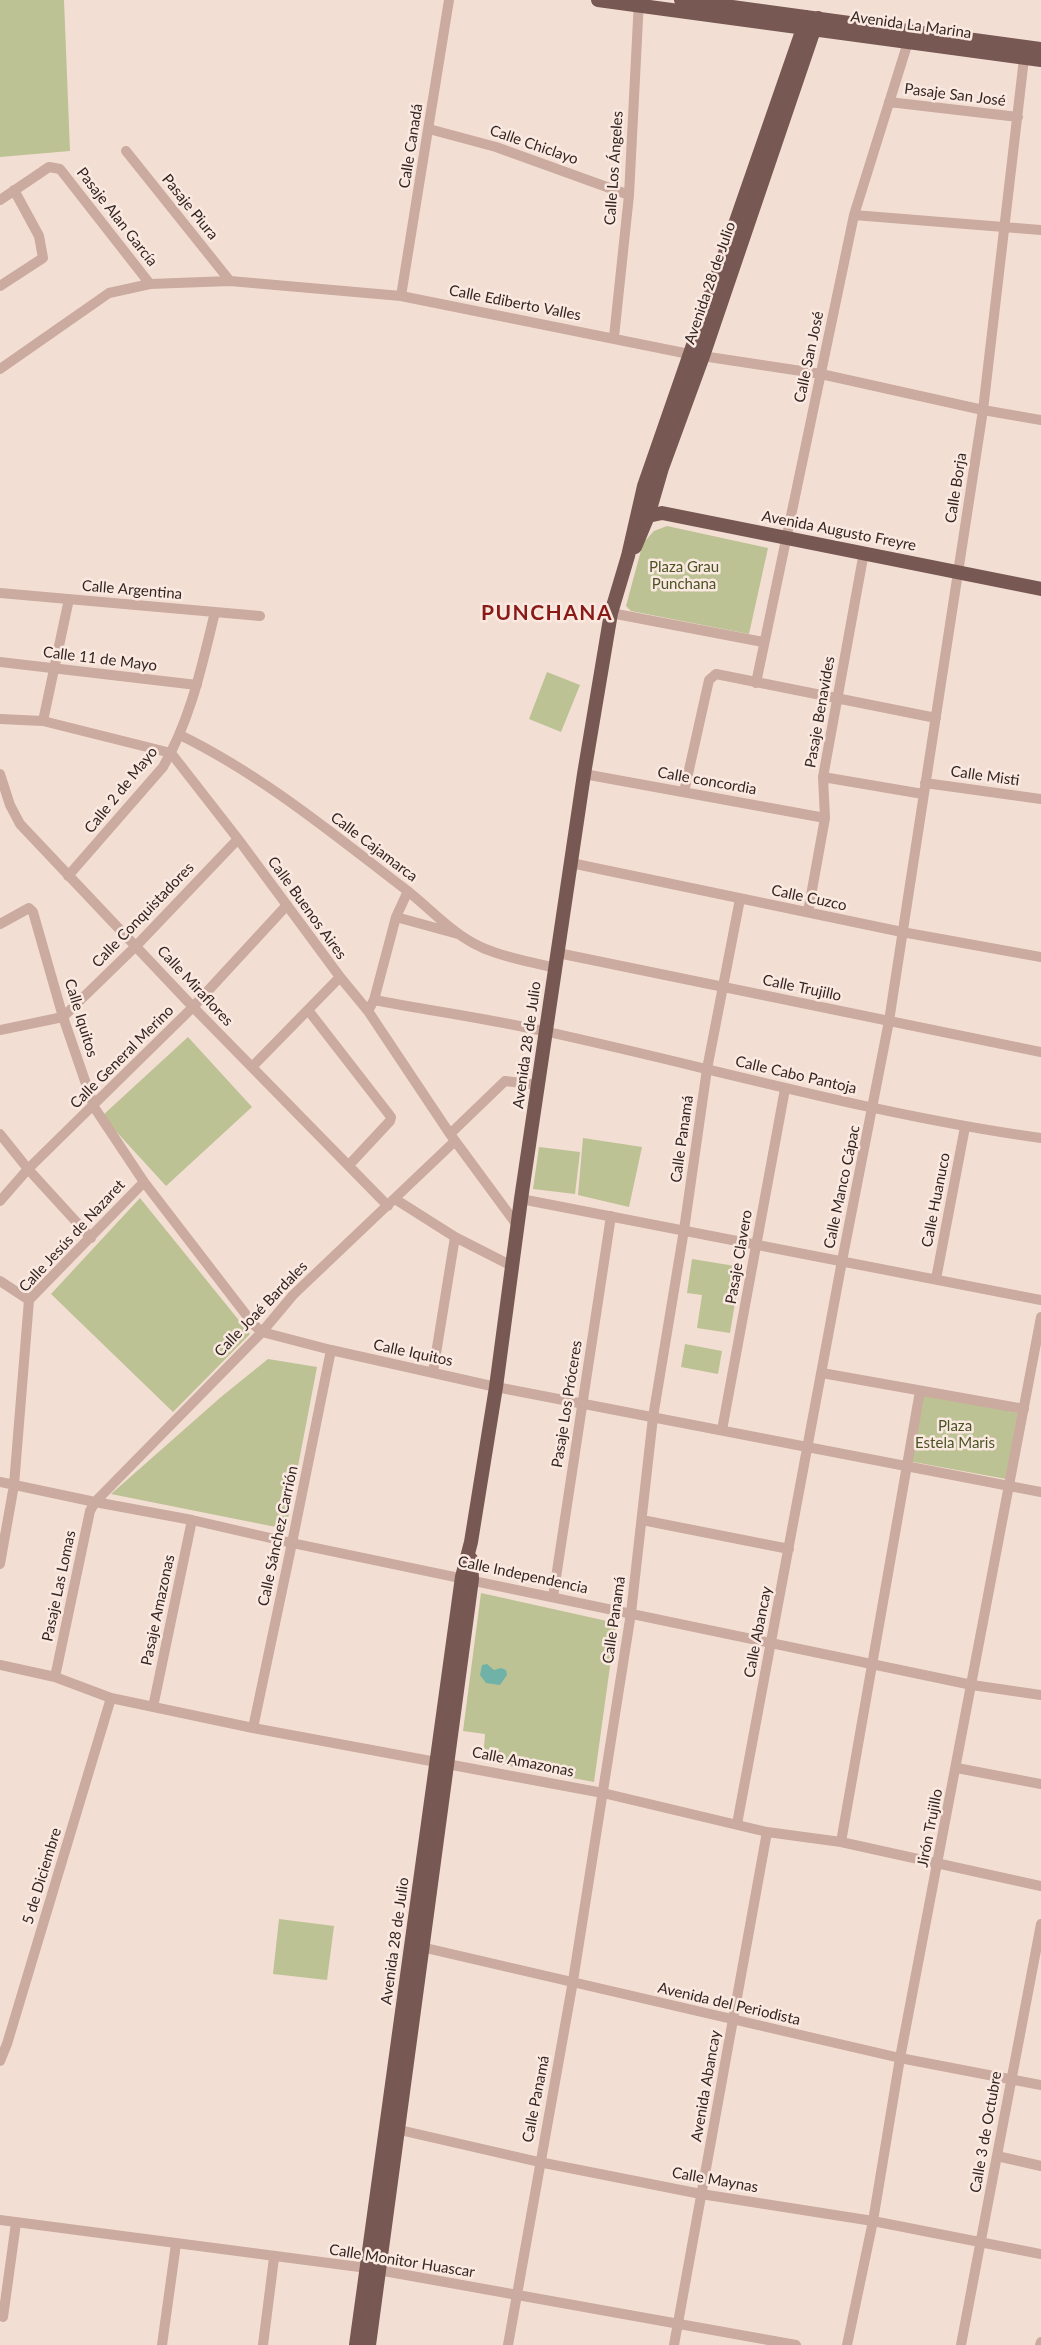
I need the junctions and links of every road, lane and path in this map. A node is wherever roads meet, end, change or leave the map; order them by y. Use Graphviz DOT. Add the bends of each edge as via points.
graph roads {
  1 [pos="449,0"];
  2 [pos="598,0"];
  3 [pos="681,0"];
  4 [pos="639,2"];
  5 [pos="811,22"];
  6 [pos="908,42"];
  7 [pos="1041,49"];
  8 [pos="1025,52"];
  9 [pos="1041,60"];
  10 [pos="889,102"];
  11 [pos="1018,117"];
  12 [pos="429,129"];
  13 [pos="126,151"];
  14 [pos="14,190"];
  15 [pos="628,195"];
  16 [pos="0,201"];
  17 [pos="854,215"];
  18 [pos="1004,226"];
  19 [pos="1041,230"];
  20 [pos="230,280"];
  21 [pos="150,284"];
  22 [pos="0,286"];
  23 [pos="401,296"];
  24 [pos="614,337"];
  25 [pos="696,355"];
  26 [pos="0,369"];
  27 [pos="821,374"];
  28 [pos="983,410"];
  29 [pos="1041,420"];
  30 [pos="648,516"];
  31 [pos="634,526"];
  32 [pos="787,537"];
  33 [pos="864,552"];
  34 [pos="628,556"];
  35 [pos="958,571"];
  36 [pos="1041,590"];
  37 [pos="0,593"];
  38 [pos="69,599"];
  39 [pos="215,612"];
  40 [pos="611,613"];
  41 [pos="260,616"];
  42 [pos="763,642"];
  43 [pos="0,662"];
  44 [pos="54,669"];
  45 [pos="756,683"];
  46 [pos="197,686"];
  47 [pos="837,699"];
  48 [pos="936,718"];
  49 [pos="0,719"];
  50 [pos="43,721"];
  51 [pos="180,735"];
  52 [pos="171,753"];
  53 [pos="0,774"];
  54 [pos="584,774"];
  55 [pos="823,777"];
  56 [pos="924,789"];
  57 [pos="684,792"];
  58 [pos="1041,799"];
  59 [pos="825,818"];
  60 [pos="238,839"];
  61 [pos="572,863"];
  62 [pos="68,876"];
  63 [pos="408,891"];
  64 [pos="740,899"];
  65 [pos="287,905"];
  66 [pos="808,912"];
  67 [pos="396,917"];
  68 [pos="0,924"];
  69 [pos="902,932"];
  70 [pos="461,935"];
  71 [pos="136,946"];
  72 [pos="558,953"];
  73 [pos="1041,957"];
  74 [pos="555,968"];
  75 [pos="340,977"];
  76 [pos="723,987"];
  77 [pos="374,1000"];
  78 [pos="193,1007"];
  79 [pos="308,1011"];
  80 [pos="368,1011"];
  81 [pos="63,1017"];
  82 [pos="889,1021"];
  83 [pos="0,1030"];
  84 [pos="547,1031"];
  85 [pos="1041,1052"];
  86 [pos="252,1067"];
  87 [pos="707,1069"];
  88 [pos="538,1085"];
  89 [pos="785,1089"];
  90 [pos="94,1107"];
  91 [pos="873,1109"];
  92 [pos="965,1127"];
  93 [pos="0,1134"];
  94 [pos="452,1137"];
  95 [pos="1041,1138"];
  96 [pos="349,1165"];
  97 [pos="28,1169"];
  98 [pos="144,1182"];
  99 [pos="521,1199"];
  100 [pos="0,1201"];
  101 [pos="392,1202"];
  102 [pos="611,1216"];
  103 [pos="517,1225"];
  104 [pos="684,1230"];
  105 [pos="454,1237"];
  106 [pos="91,1238"];
  107 [pos="756,1244"];
  108 [pos="842,1261"];
  109 [pos="512,1266"];
  110 [pos="936,1279"];
  111 [pos="0,1281"];
  112 [pos="29,1300"];
  113 [pos="1041,1300"];
  114 [pos="1041,1317"];
  115 [pos="262,1332"];
  116 [pos="331,1350"];
  117 [pos="433,1372"];
  118 [pos="822,1373"];
  119 [pos="496,1386"];
  120 [pos="920,1391"];
  121 [pos="583,1403"];
  122 [pos="1024,1409"];
  123 [pos="653,1417"];
  124 [pos="722,1430"];
  125 [pos="808,1446"];
  126 [pos="908,1466"];
  127 [pos="0,1482"];
  128 [pos="15,1485"];
  129 [pos="1010,1485"];
  130 [pos="1041,1492"];
  131 [pos="95,1502"];
  132 [pos="192,1520"];
  133 [pos="642,1520"];
  134 [pos="292,1543"];
  135 [pos="789,1549"];
  136 [pos="0,1563"];
  137 [pos="467,1578"];
  138 [pos="554,1597"];
  139 [pos="631,1613"];
  140 [pos="771,1643"];
  141 [pos="871,1664"];
  142 [pos="0,1665"];
  143 [pos="55,1677"];
  144 [pos="972,1685"];
  145 [pos="1041,1695"];
  146 [pos="111,1698"];
  147 [pos="153,1707"];
  148 [pos="253,1728"];
  149 [pos="442,1762"];
  150 [pos="957,1768"];
  151 [pos="1041,1784"];
  152 [pos="603,1793"];
  153 [pos="737,1824"];
  154 [pos="767,1832"];
  155 [pos="841,1842"];
  156 [pos="938,1864"];
  157 [pos="1041,1886"];
  158 [pos="1041,1924"];
  159 [pos="416,1946"];
  160 [pos="573,1982"];
  161 [pos="733,2021"];
  162 [pos="4,2042"];
  163 [pos="900,2058"];
  164 [pos="0,2061"];
  165 [pos="1011,2079"];
  166 [pos="1041,2085"];
  167 [pos="392,2128"];
  168 [pos="997,2156"];
  169 [pos="539,2162"];
  170 [pos="1041,2166"];
  171 [pos="701,2194"];
  172 [pos="0,2220"];
  173 [pos="873,2221"];
  174 [pos="16,2223"];
  175 [pos="981,2242"];
  176 [pos="176,2244"];
  177 [pos="1041,2254"];
  178 [pos="274,2258"];
  179 [pos="373,2270"];
  180 [pos="516,2296"];
  181 [pos="3,2318"];
  182 [pos="678,2324"];
  183 [pos="162,2345"];
  184 [pos="263,2345"];
  185 [pos="356,2345"];
  186 [pos="369,2345"];
  187 [pos="508,2345"];
  188 [pos="674,2345"];
  189 [pos="796,2345"];
  190 [pos="848,2345"];
  191 [pos="961,2345"];
  1 -- 12 [label="street, Calle Canadá"];
  2 -- 4 [label="main road, Avenida La Marina"];
  3 -- 5 [label="main road, Avenida La Marina"];
  4 -- 5 [label="main road, Avenida La Marina"];
  4 -- 15 [label="street, Calle Los Ángeles"];
  5 -- 6 [label="main road, Avenida La Marina"];
  5 -- 8 [label="main road, Avenida La Marina"];
  5 -- 25 [label="main road, Avenida 28 de Julio"];
  6 -- 8 [label="main road, Avenida La Marina"];
  6 -- 10 [label="street, Calle San José"];
  7 -- 8 [label="main road, Avenida La Marina"];
  8 -- 9 [label="main road, Avenida La Marina"];
  8 -- 11 [label="street, Calle Borja"];
  10 -- 11 [label="street, Pasaje San José"];
  10 -- 17 [label="street, Calle San José"];
  11 -- 18 [label="street, Calle Borja"];
  12 -- 15 [label="street, Calle Chiclayo" via="496,147"];
  12 -- 23 [label="street, Calle Canadá"];
  13 -- 20 [label="street, Pasaje Piura"];
  14 -- 16 [label="street"];
  14 -- 21 [label="street, Pasaje Alan García" via="49,167 60,168"];
  14 -- 22 [label="street" via="39,236 43,258"];
  15 -- 24 [label="street, Calle Los Ángeles"];
  17 -- 18 [label="street"];
  17 -- 27 [label="street, Calle San José"];
  18 -- 19 [label="street"];
  18 -- 28 [label="street, Calle Borja"];
  20 -- 21 [label="street, Calle Ediberto Valles"];
  20 -- 23 [label="street, Calle Ediberto Valles"];
  21 -- 26 [label="street, Calle Ediberto Valles" via="109,293"];
  23 -- 24 [label="street, Calle Ediberto Valles"];
  24 -- 25 [label="street, Calle Ediberto Valles"];
  25 -- 27 [label="street, Calle Ediberto Valles"];
  25 -- 30 [label="main road, Avenida 28 de Julio"];
  25 -- 31 [label="main road, Avenida 28 de Julio" via="644,486"];
  27 -- 28 [label="street, Calle Ediberto Valles"];
  27 -- 32 [label="street, Calle San José"];
  28 -- 29 [label="street, Calle Ediberto Valles"];
  28 -- 35 [label="street, Calle Borja"];
  30 -- 31 [label="main road"];
  30 -- 32 [label="main road, Avenida Augusto Freyre" via="662,513"];
  30 -- 34 [label="main road, Avenida 28 de Julio" via="639,542"];
  31 -- 34 [label="main road, Avenida 28 de Julio"];
  32 -- 33 [label="main road, Avenida Augusto Freyre"];
  32 -- 42 [label="street, Calle San José"];
  33 -- 35 [label="main road, Avenida Augusto Freyre"];
  33 -- 47 [label="street, Pasaje Benavides"];
  34 -- 40 [label="main road, Avenida 28 de Julio"];
  35 -- 36 [label="main road, Avenida Augusto Freyre"];
  35 -- 48 [label="street, Calle Borja"];
  37 -- 38 [label="street, Calle Argentina"];
  38 -- 39 [label="street, Calle Argentina"];
  38 -- 44 [label="street"];
  39 -- 41 [label="street, Calle Argentina"];
  39 -- 46 [label="street, Calle 2 de Mayo"];
  40 -- 42 [label="street"];
  40 -- 54 [label="main road, Avenida 28 de Julio"];
  42 -- 45 [label="street, Calle San José"];
  43 -- 44 [label="street, Calle 11 de Mayo"];
  44 -- 46 [label="street, Calle 11 de Mayo"];
  44 -- 50 [label="street"];
  45 -- 47 [label="street"];
  45 -- 57 [label="street" via="716,674 709,680"];
  46 -- 51 [label="street, Calle 2 de Mayo"];
  47 -- 48 [label="street"];
  47 -- 55 [label="street, Pasaje Benavides"];
  48 -- 56 [label="street, Calle Borja"];
  49 -- 50 [label="street"];
  50 -- 52 [label="street"];
  51 -- 52 [label="street, Calle 2 de Mayo"];
  51 -- 63 [label="street, Calle Cajamarca" via="264,783"];
  52 -- 60 [label="street, Calle Buenos Aires"];
  52 -- 62 [label="street, Calle 2 de Mayo"];
  53 -- 62 [label="street, Calle Miraflores" via="20,825"];
  54 -- 57 [label="street, Calle concordia"];
  54 -- 61 [label="main road, Avenida 28 de Julio"];
  55 -- 56 [label="street, Calle Misti"];
  55 -- 59 [label="street, Pasaje Benavides"];
  56 -- 58 [label="street, Calle Misti"];
  56 -- 69 [label="street, Calle Borja"];
  57 -- 59 [label="street, Calle concordia"];
  59 -- 66 [label="street, Pasaje Benavides"];
  60 -- 65 [label="street, Calle Buenos Aires"];
  60 -- 71 [label="street, Calle Conquistadores"];
  61 -- 64 [label="street, Calle Cuzco"];
  61 -- 72 [label="main road, Avenida 28 de Julio"];
  62 -- 71 [label="street, Calle Miraflores"];
  63 -- 67 [label="street"];
  63 -- 70 [label="street, Calle Cajamarca"];
  64 -- 66 [label="street, Calle Cuzco"];
  64 -- 76 [label="street, Calle Panamá"];
  65 -- 75 [label="street, Calle Buenos Aires"];
  65 -- 78 [label="street, Calle General Merino"];
  66 -- 69 [label="street, Calle Cuzco"];
  67 -- 70 [label="street"];
  67 -- 77 [label="street"];
  68 -- 81 [label="street, Calle Iquitos" via="29,908 36,918"];
  69 -- 73 [label="street, Calle Cuzco"];
  69 -- 82 [label="street, Calle Manco Cápac"];
  70 -- 74 [label="street, Calle Cajamarca" via="481,948"];
  71 -- 78 [label="street, Calle Miraflores"];
  71 -- 81 [label="street, Calle Conquistadores"];
  72 -- 74 [label="main road, Avenida 28 de Julio"];
  72 -- 76 [label="street, Calle Trujillo"];
  74 -- 84 [label="main road, Avenida 28 de Julio"];
  75 -- 79 [label="street"];
  75 -- 80 [label="street, Calle Buenos Aires"];
  76 -- 82 [label="street, Calle Trujillo"];
  76 -- 87 [label="street, Calle Panamá"];
  77 -- 80 [label="street"];
  77 -- 84 [label="street, Calle Cabo Pantoja"];
  78 -- 86 [label="street, Calle Miraflores"];
  78 -- 90 [label="street, Calle General Merino"];
  79 -- 86 [label="street"];
  79 -- 96 [label="street" via="391,1117"];
  80 -- 94 [label="street, Calle Buenos Aires"];
  81 -- 83 [label="street"];
  81 -- 90 [label="street, Calle Iquitos"];
  82 -- 85 [label="street, Calle Trujillo"];
  82 -- 91 [label="street, Calle Manco Cápac"];
  84 -- 87 [label="street, Calle Cabo Pantoja"];
  84 -- 88 [label="main road, Avenida 28 de Julio"];
  86 -- 96 [label="street, Calle Miraflores"];
  87 -- 89 [label="street, Calle Cabo Pantoja"];
  87 -- 104 [label="street, Calle Panamá"];
  88 -- 94 [label="street, Calle Joaé Bardales" via="505,1081"];
  88 -- 99 [label="main road, Avenida 28 de Julio"];
  89 -- 91 [label="street, Calle Cabo Pantoja"];
  89 -- 107 [label="street, Pasaje Clavero"];
  90 -- 97 [label="street, Calle General Merino"];
  90 -- 98 [label="street, Calle Iquitos"];
  91 -- 92 [label="street, Calle Cabo Pantoja"];
  91 -- 108 [label="street, Calle Manco Cápac"];
  92 -- 95 [label="street, Calle Cabo Pantoja"];
  92 -- 110 [label="street, Calle Huanuco"];
  93 -- 97 [label="street"];
  94 -- 101 [label="street, Calle Joaé Bardales"];
  94 -- 103 [label="street, Calle Buenos Aires"];
  96 -- 101 [label="street, Calle Miraflores"];
  97 -- 100 [label="street, Calle General Merino"];
  97 -- 106 [label="street"];
  98 -- 106 [label="street, Calle Jesús de Nazaret"];
  98 -- 115 [label="street, Calle Iquitos"];
  99 -- 102 [label="street"];
  99 -- 103 [label="main road, Avenida 28 de Julio"];
  101 -- 105 [label="street, Calle Miraflores"];
  101 -- 115 [label="street, Calle Joaé Bardales" via="293,1295"];
  102 -- 104 [label="street"];
  102 -- 121 [label="street, Pasaje Los Próceres"];
  103 -- 109 [label="main road, Avenida 28 de Julio"];
  104 -- 107 [label="street"];
  104 -- 123 [label="street, Calle Panamá"];
  105 -- 109 [label="street, Calle Miraflores"];
  105 -- 117 [label="street"];
  106 -- 112 [label="street, Calle Jesús de Nazaret"];
  107 -- 108 [label="street"];
  107 -- 124 [label="street, Pasaje Clavero"];
  108 -- 110 [label="street"];
  108 -- 118 [label="street, Calle Manco Cápac"];
  109 -- 119 [label="main road, Avenida 28 de Julio"];
  110 -- 113 [label="street"];
  111 -- 112 [label="street"];
  112 -- 128 [label="street, Calle Jesús de Nazaret"];
  114 -- 122 [label="street, Jirón Trujillo"];
  115 -- 116 [label="street, Calle Iquitos"];
  115 -- 131 [label="street, Calle Joaé Bardales"];
  116 -- 117 [label="street, Calle Iquitos"];
  116 -- 134 [label="street, Calle Sánchez Carrión"];
  117 -- 119 [label="street, Calle Iquitos"];
  118 -- 120 [label="street"];
  118 -- 125 [label="street, Calle Manco Cápac"];
  119 -- 121 [label="street, Calle Iquitos"];
  119 -- 137 [label="main road, Avenida 28 de Julio"];
  120 -- 122 [label="street"];
  120 -- 126 [label="street"];
  121 -- 123 [label="street, Calle Iquitos"];
  121 -- 138 [label="street, Pasaje Los Próceres"];
  122 -- 129 [label="street, Jirón Trujillo"];
  123 -- 124 [label="street, Calle Iquitos"];
  123 -- 133 [label="street, Calle Panamá"];
  124 -- 125 [label="street, Calle Iquitos"];
  125 -- 126 [label="street, Calle Iquitos"];
  125 -- 135 [label="street, Calle Abancay"];
  126 -- 129 [label="street, Calle Iquitos"];
  126 -- 141 [label="street"];
  127 -- 128 [label="street, Calle Independencia"];
  128 -- 131 [label="street, Calle Independencia"];
  128 -- 136 [label="street, Calle Jesús de Nazaret"];
  129 -- 130 [label="street, Calle Iquitos"];
  129 -- 144 [label="street, Jirón Trujillo"];
  131 -- 132 [label="street, Calle Independencia"];
  131 -- 143 [label="street, Pasaje Las Lomas"];
  132 -- 134 [label="street, Calle Independencia"];
  132 -- 147 [label="street, Pasaje Amazonas"];
  133 -- 135 [label="street"];
  133 -- 139 [label="street, Calle Panamá"];
  134 -- 137 [label="street, Calle Independencia"];
  134 -- 148 [label="street, Calle Sánchez Carrión"];
  135 -- 140 [label="street, Calle Abancay"];
  137 -- 138 [label="street, Calle Independencia"];
  137 -- 149 [label="main road, Avenida 28 de Julio"];
  138 -- 139 [label="street, Calle Independencia"];
  139 -- 140 [label="street, Calle Independencia"];
  139 -- 152 [label="street, Calle Panamá"];
  140 -- 141 [label="street, Calle Independencia"];
  140 -- 153 [label="street, Calle Abancay"];
  141 -- 144 [label="street, Calle Independencia"];
  141 -- 155 [label="street"];
  142 -- 143 [label="street, Calle Amazonas"];
  143 -- 146 [label="street, Calle Amazonas"];
  144 -- 145 [label="street, Calle Independencia"];
  144 -- 150 [label="street, Jirón Trujillo"];
  146 -- 147 [label="street, Calle Amazonas"];
  146 -- 162 [label="street, 5 de Diciembre"];
  147 -- 148 [label="street, Calle Amazonas"];
  148 -- 149 [label="street, Calle Amazonas"];
  149 -- 152 [label="street, Calle Amazonas"];
  149 -- 159 [label="main road, Avenida 28 de Julio"];
  150 -- 151 [label="street"];
  150 -- 156 [label="street, Jirón Trujillo"];
  152 -- 153 [label="street, Calle Amazonas"];
  152 -- 160 [label="street, Calle Panamá"];
  153 -- 154 [label="street, Calle Amazonas"];
  154 -- 155 [label="street, Calle Amazonas"];
  154 -- 161 [label="street, Avenida Abancay"];
  155 -- 156 [label="street, Calle Amazonas"];
  156 -- 157 [label="street, Calle Amazonas"];
  156 -- 163 [label="street, Jirón Trujillo"];
  158 -- 165 [label="street, Calle 3 de Octubre"];
  159 -- 160 [label="street, Avenida del Periodista"];
  159 -- 167 [label="main road, Avenida 28 de Julio"];
  160 -- 161 [label="street, Avenida del Periodista"];
  160 -- 169 [label="street, Calle Panamá"];
  161 -- 163 [label="street, Avenida del Periodista"];
  161 -- 171 [label="street, Avenida Abancay"];
  162 -- 164 [label="street, 5 de Diciembre"];
  163 -- 165 [label="street, Avenida del Periodista"];
  163 -- 173 [label="street, Jirón Trujillo"];
  165 -- 166 [label="street, Avenida del Periodista"];
  165 -- 168 [label="street, Calle 3 de Octubre"];
  167 -- 169 [label="street, Calle Maynas"];
  167 -- 179 [label="main road, Avenida 28 de Julio"];
  168 -- 170 [label="street"];
  168 -- 175 [label="street, Calle 3 de Octubre"];
  169 -- 171 [label="street, Calle Maynas"];
  169 -- 180 [label="street, Calle Panamá"];
  171 -- 173 [label="street, Calle Maynas"];
  171 -- 182 [label="street, Avenida Abancay"];
  172 -- 174 [label="street, Calle Monitor Huascar"];
  173 -- 175 [label="street, Calle Maynas"];
  173 -- 190 [label="street, Jirón Trujillo"];
  174 -- 176 [label="street, Calle Monitor Huascar"];
  174 -- 181 [label="street"];
  175 -- 177 [label="street, Calle Maynas"];
  175 -- 191 [label="street, Calle 3 de Octubre"];
  176 -- 178 [label="street, Calle Monitor Huascar"];
  176 -- 183 [label="street"];
  178 -- 179 [label="street, Calle Monitor Huascar"];
  178 -- 184 [label="street"];
  179 -- 180 [label="street, Calle Monitor Huascar"];
  179 -- 185 [label="main road, Avenida 28 de Julio"];
  179 -- 186 [label="main road, Avenida 28 de Julio"];
  180 -- 182 [label="street, Calle Monitor Huascar"];
  180 -- 187 [label="street, Calle Panamá"];
  182 -- 188 [label="street, Avenida Abancay"];
  182 -- 189 [label="street, Calle Monitor Huascar"];
}
